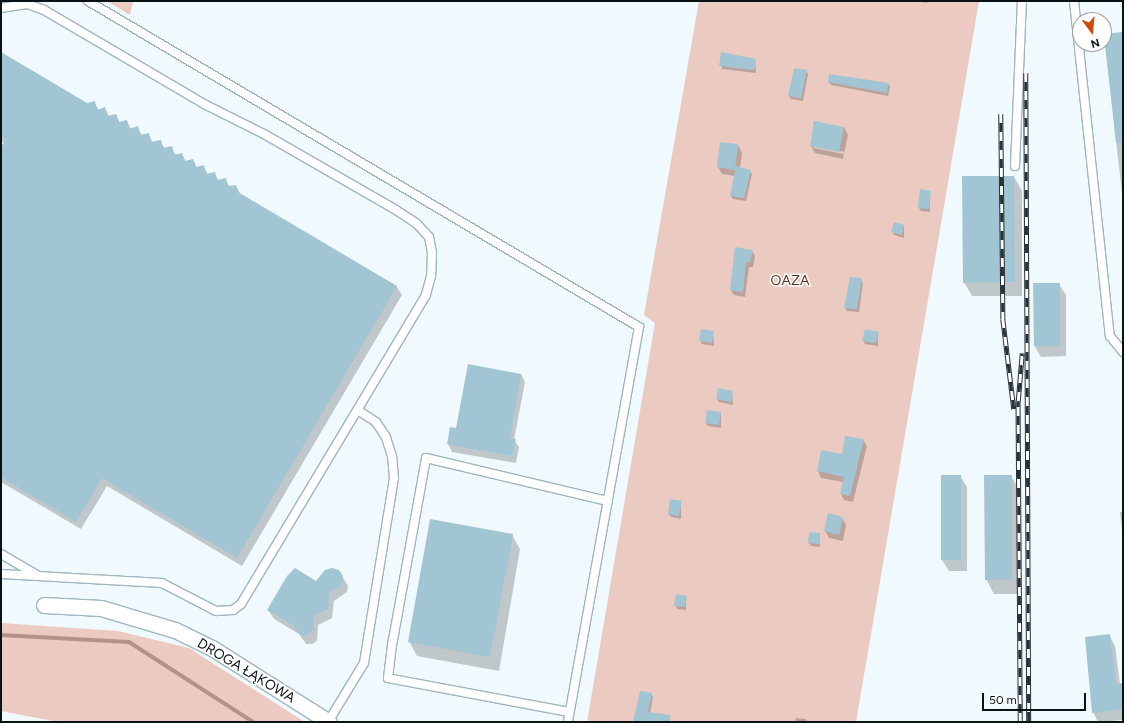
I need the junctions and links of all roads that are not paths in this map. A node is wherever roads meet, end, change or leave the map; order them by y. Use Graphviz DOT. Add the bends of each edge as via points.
graph roads {
  1 [pos="88,1"];
  2 [pos="1022,1"];
  3 [pos="1074,1"];
  4 [pos="1,8"];
  5 [pos="1015,166"];
  6 [pos="1123,352"];
  7 [pos="358,411"];
  8 [pos="608,500"];
  9 [pos="1,554"];
  10 [pos="1,574"];
  11 [pos="39,576"];
  12 [pos="44,605"];
  13 [pos="569,712"];
  14 [pos="328,722"];
  15 [pos="568,722"];
  1 -- 8 [label="lane" via="639,327"];
  2 -- 5 [label="lane"];
  3 -- 6 [label="lane" via="1110,336"];
  4 -- 7 [label="lane" via="26,4 44,10 204,104 264,134 396,210 416,223 429,237 432,252 431,276 426,295"];
  7 -- 11 [label="lane" via="248,594 233,610 216,611 162,583"];
  7 -- 14 [label="lane" via="376,422 386,437 392,456 394,478 364,664"];
  8 -- 13 [label="lane"];
  8 -- 13 [label="lane" via="426,458 388,678"];
  9 -- 11 [label="lane"];
  10 -- 11 [label="lane"];
  12 -- 14 [label="street, DROGA ŁĄKOWA" via="101,608 175,630 212,648"];
  13 -- 15 [label="lane"];
}
